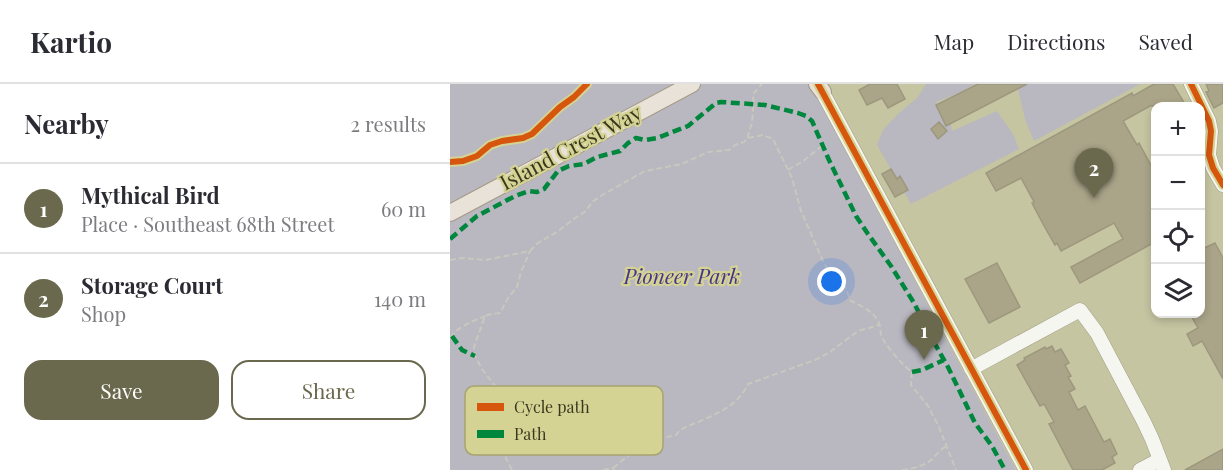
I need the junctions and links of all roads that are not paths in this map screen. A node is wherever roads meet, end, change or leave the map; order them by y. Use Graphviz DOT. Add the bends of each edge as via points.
graph roads {
  1 [pos="692,84"];
  2 [pos="1191,84"];
  3 [pos="819,87"];
  4 [pos="1223,185"];
  5 [pos="450,213"];
  6 [pos="971,369"];
  7 [pos="1161,465"];
  8 [pos="1026,470"];
  9 [pos="1140,470"];
  1 -- 5 [label="main road, Island Crest Way"];
  2 -- 4 [label="street" via="1209,121 1209,155"];
  3 -- 6 [label="street"];
  6 -- 7 [label="street" via="1080,310 1139,412"];
  6 -- 8 [label="street"];
  7 -- 9 [label="street"];
}
